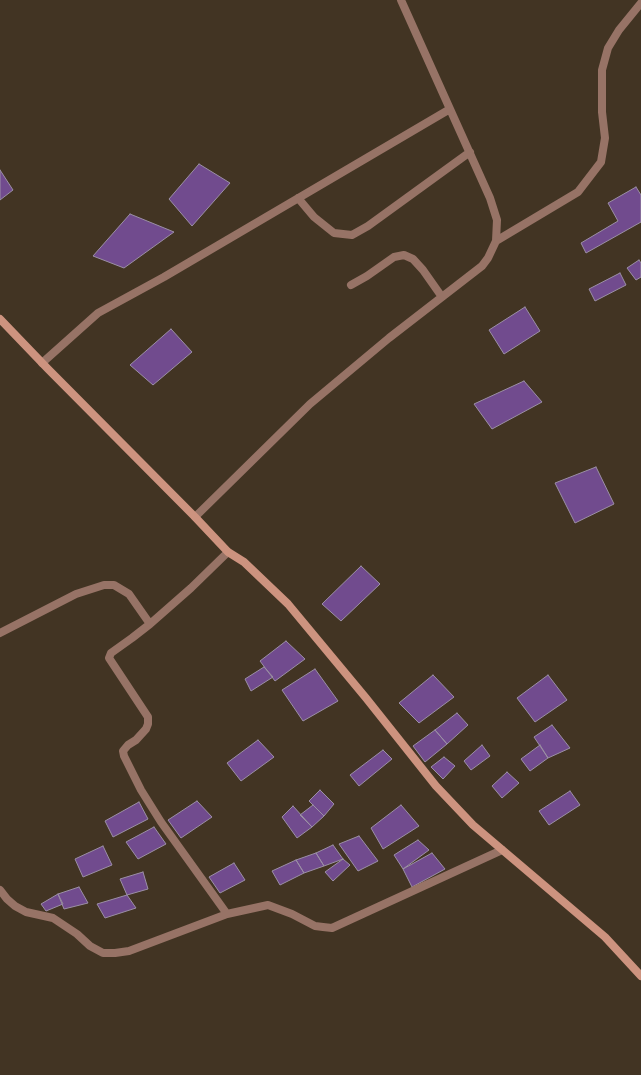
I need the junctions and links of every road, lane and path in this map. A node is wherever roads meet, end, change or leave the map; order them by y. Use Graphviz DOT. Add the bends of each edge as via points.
graph roads {
  1 [pos="400,0"];
  2 [pos="641,3"];
  3 [pos="450,109"];
  4 [pos="470,152"];
  5 [pos="298,198"];
  6 [pos="496,241"];
  7 [pos="351,285"];
  8 [pos="442,297"];
  9 [pos="0,319"];
  10 [pos="42,363"];
  11 [pos="195,517"];
  12 [pos="228,552"];
  13 [pos="150,624"];
  14 [pos="0,633"];
  15 [pos="502,850"];
  16 [pos="0,890"];
  17 [pos="227,914"];
  18 [pos="641,976"];
  1 -- 3 [label="street"];
  2 -- 6 [label="street" via="608,48 602,70 605,138 602,162 578,192"];
  3 -- 4 [label="street"];
  3 -- 5 [label="street"];
  4 -- 5 [label="street" via="352,235 334,233 314,217"];
  4 -- 6 [label="street" via="497,220"];
  5 -- 10 [label="street" via="164,278 98,313"];
  6 -- 8 [label="street" via="482,266"];
  7 -- 8 [label="street" via="394,257 404,255 413,259"];
  8 -- 11 [label="street" via="310,404"];
  9 -- 10 [label="street"];
  10 -- 11 [label="street"];
  11 -- 12 [label="street"];
  12 -- 13 [label="street"];
  12 -- 15 [label="street" via="244,562 288,604 436,786 473,825"];
  13 -- 14 [label="street" via="128,594 114,585 104,585 76,594"];
  13 -- 17 [label="street" via="113,650 108,658 148,717 146,729 123,751 124,756 161,822"];
  15 -- 17 [label="street" via="332,928 315,926 268,905"];
  15 -- 18 [label="street" via="605,937"];
  16 -- 17 [label="street" via="15,906 26,912 53,918 103,954 129,951"];
}
